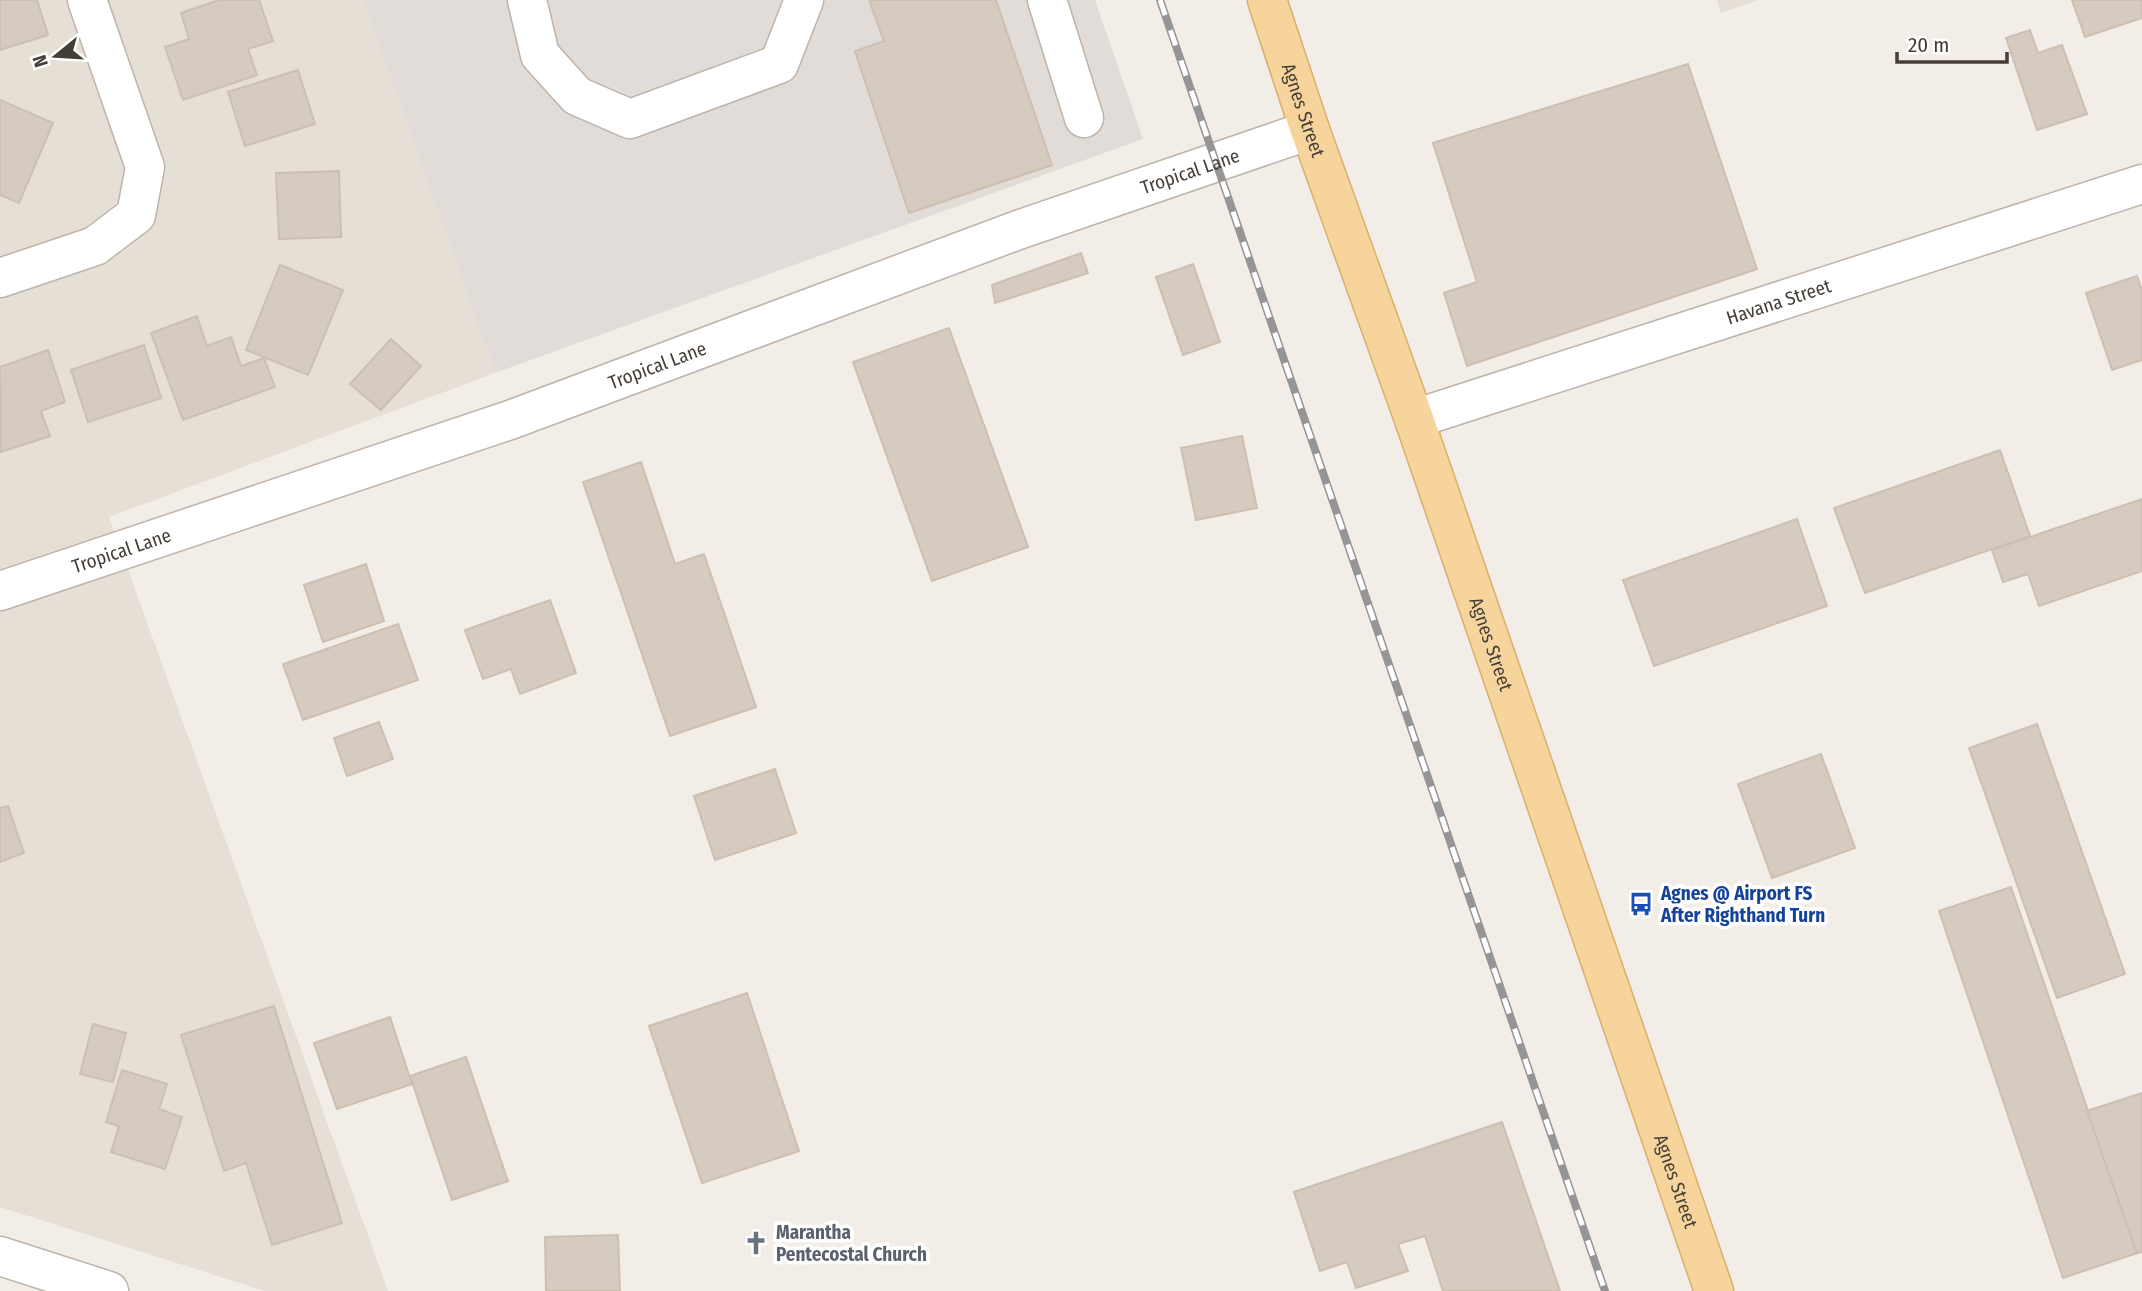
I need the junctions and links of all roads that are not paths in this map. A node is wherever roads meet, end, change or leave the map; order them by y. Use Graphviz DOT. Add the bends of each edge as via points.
graph roads {
  1 [pos="87,0"];
  2 [pos="527,0"];
  3 [pos="804,0"];
  4 [pos="1047,0"];
  5 [pos="1267,0"];
  6 [pos="1084,118"];
  7 [pos="1310,130"];
  8 [pos="2142,184"];
  9 [pos="0,278"];
  10 [pos="1414,419"];
  11 [pos="0,592"];
  12 [pos="0,1256"];
  13 [pos="109,1291"];
  14 [pos="1714,1291"];
  1 -- 9 [label="street" via="145,167 136,215 95,246"];
  2 -- 3 [label="street" via="540,55 577,96 630,119 779,64"];
  4 -- 6 [label="street"];
  5 -- 7 [label="main road, Agnes Street"];
  7 -- 10 [label="main road, Agnes Street"];
  7 -- 11 [label="street, Tropical Lane" via="1018,230 510,420"];
  8 -- 10 [label="street, Havana Street"];
  10 -- 14 [label="main road, Agnes Street"];
  12 -- 13 [label="street"];
}
